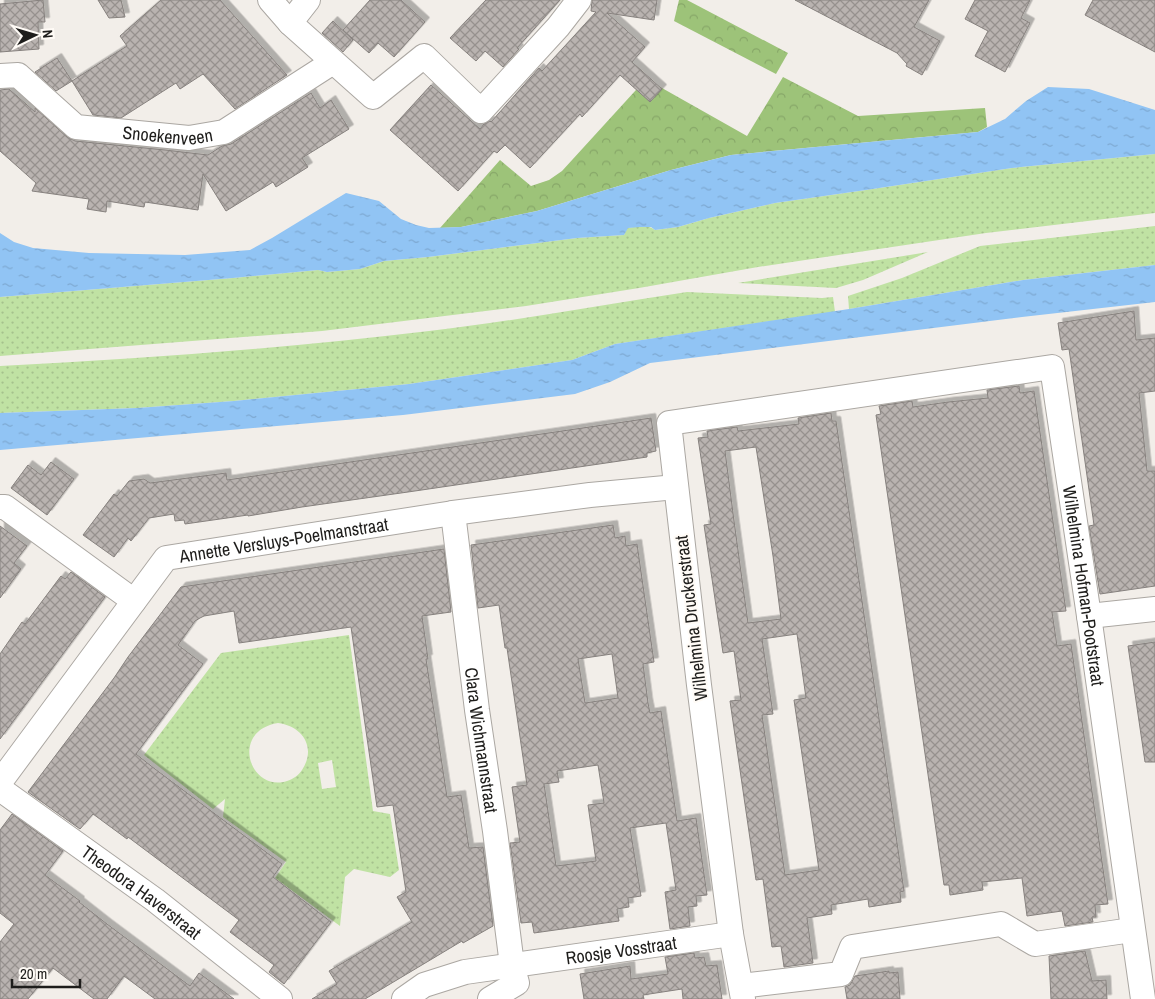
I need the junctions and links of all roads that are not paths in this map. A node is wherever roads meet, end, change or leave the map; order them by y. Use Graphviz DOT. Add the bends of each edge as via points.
graph roads {
  1 [pos="270,0"];
  2 [pos="308,0"];
  3 [pos="579,0"];
  4 [pos="290,23"];
  5 [pos="333,62"];
  6 [pos="0,76"];
  7 [pos="856,395"];
  8 [pos="676,487"];
  9 [pos="0,507"];
  10 [pos="453,513"];
  11 [pos="134,601"];
  12 [pos="1155,609"];
  13 [pos="1089,616"];
  14 [pos="0,782"];
  15 [pos="0,789"];
  16 [pos="1132,930"];
  17 [pos="730,934"];
  18 [pos="512,965"];
  19 [pos="742,992"];
  20 [pos="280,999"];
  21 [pos="404,999"];
  22 [pos="490,999"];
  23 [pos="1142,999"];
  1 -- 4 [label="street"];
  2 -- 4 [label="street"];
  3 -- 5 [label="street" via="481,111 424,56 373,97"];
  4 -- 5 [label="street"];
  5 -- 6 [label="street, Snoekenveen" via="224,132 190,138 76,128 18,75"];
  7 -- 8 [label="street, Wilhelmina Druckerstraat" via="669,423"];
  7 -- 13 [label="street, Wilhelmina Hofman-Pootstraat" via="1052,366"];
  8 -- 10 [label="street, Annette Versluys-Poelmanstraat"];
  8 -- 17 [label="street, Wilhelmina Druckerstraat"];
  9 -- 11 [label="street" via="6,507"];
  10 -- 11 [label="street, Annette Versluys-Poelmanstraat" via="166,558"];
  10 -- 18 [label="street, Clara Wichmannstraat"];
  11 -- 14 [label="street, Annette Versluys-Poelmanstraat"];
  12 -- 13 [label="street"];
  13 -- 16 [label="street, Wilhelmina Hofman-Pootstraat"];
  15 -- 20 [label="street, Theodora Haverstraat" via="155,900"];
  16 -- 19 [label="street" via="1036,944 1001,924 852,947 840,974"];
  16 -- 23 [label="street, Wilhelmina Hofman-Pootstraat"];
  17 -- 18 [label="street, Roosje Vosstraat"];
  17 -- 19 [label="street, Wilhelmina Druckerstraat"];
  18 -- 21 [label="street, Roosje Vosstraat" via="465,972 424,985"];
  18 -- 22 [label="street" via="517,983"];
}
